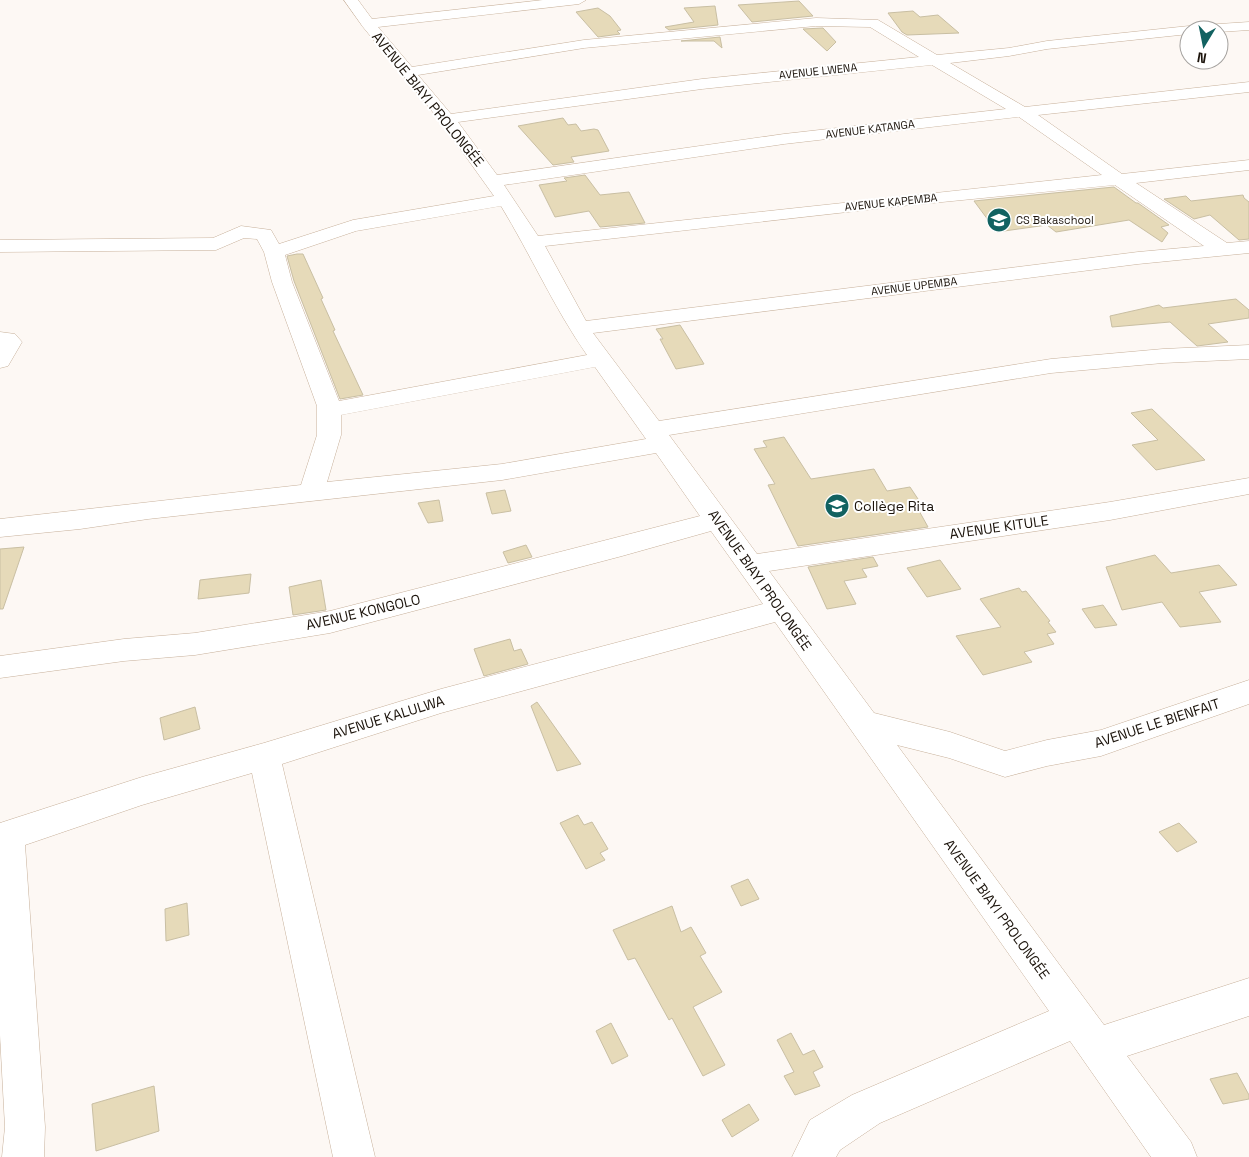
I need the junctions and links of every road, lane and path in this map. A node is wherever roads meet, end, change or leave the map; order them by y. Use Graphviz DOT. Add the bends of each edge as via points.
graph roads {
  1 [pos="351,0"];
  2 [pos="579,0"];
  3 [pos="518,3"];
  4 [pos="368,24"];
  5 [pos="1249,26"];
  6 [pos="1229,27"];
  7 [pos="1179,31"];
  8 [pos="933,60"];
  9 [pos="408,72"];
  10 [pos="1249,86"];
  11 [pos="1022,112"];
  12 [pos="448,119"];
  13 [pos="1249,165"];
  14 [pos="1118,178"];
  15 [pos="500,190"];
  16 [pos="534,242"];
  17 [pos="0,246"];
  18 [pos="1249,247"];
  19 [pos="1222,249"];
  20 [pos="274,252"];
  21 [pos="579,328"];
  22 [pos="0,338"];
  23 [pos="1249,352"];
  24 [pos="601,359"];
  25 [pos="0,360"];
  26 [pos="330,410"];
  27 [pos="657,437"];
  28 [pos="1249,486"];
  29 [pos="311,493"];
  30 [pos="718,520"];
  31 [pos="0,528"];
  32 [pos="748,565"];
  33 [pos="781,610"];
  34 [pos="0,667"];
  35 [pos="1249,692"];
  36 [pos="862,722"];
  37 [pos="264,756"];
  38 [pos="4,837"];
  39 [pos="1249,997"];
  40 [pos="1087,1033"];
  41 [pos="23,1157"];
  42 [pos="354,1157"];
  43 [pos="813,1157"];
  44 [pos="1176,1157"];
  1 -- 4 [label="street, AVENUE BIAYI PROLONGÉE"];
  2 -- 3 [label="street"];
  3 -- 4 [label="street"];
  4 -- 9 [label="street, AVENUE BIAYI PROLONGÉE"];
  5 -- 6 [label="street, AVENUE LWENA"];
  7 -- 8 [label="street, AVENUE LWENA"];
  8 -- 9 [label="street" via="873,23 816,22 584,44"];
  8 -- 11 [label="street"];
  8 -- 12 [label="street, AVENUE LWENA" via="702,84"];
  9 -- 12 [label="street, AVENUE BIAYI PROLONGÉE"];
  10 -- 11 [label="street, AVENUE KATANGA"];
  11 -- 14 [label="street"];
  11 -- 15 [label="street, AVENUE KATANGA" via="711,149"];
  12 -- 15 [label="street, AVENUE BIAYI PROLONGÉE"];
  13 -- 14 [label="street, AVENUE KAPEMBA"];
  14 -- 16 [label="street, AVENUE KAPEMBA"];
  14 -- 19 [label="street"];
  15 -- 16 [label="street, AVENUE BIAYI PROLONGÉE"];
  15 -- 20 [label="street, AVENUE KATANGA" via="353,226"];
  16 -- 21 [label="street, AVENUE BIAYI PROLONGÉE"];
  17 -- 20 [label="street" via="216,244 245,232 264,234"];
  18 -- 19 [label="street, AVENUE UPEMBA"];
  19 -- 21 [label="street, AVENUE UPEMBA"];
  20 -- 26 [label="street"];
  21 -- 24 [label="street, AVENUE BIAYI PROLONGÉE"];
  22 -- 25 [label="street" via="11,342"];
  23 -- 27 [label="street" via="1051,366"];
  24 -- 26 [label="street"];
  24 -- 27 [label="street, AVENUE BIAYI PROLONGÉE"];
  26 -- 29 [label="street" via="329,435"];
  27 -- 29 [label="street" via="502,472"];
  27 -- 30 [label="street, AVENUE BIAYI PROLONGÉE"];
  28 -- 32 [label="street, AVENUE KITULE" via="1110,512"];
  29 -- 31 [label="street"];
  30 -- 32 [label="street, AVENUE BIAYI PROLONGÉE"];
  30 -- 34 [label="street, AVENUE KONGOLO" via="330,622 195,644"];
  32 -- 33 [label="street, AVENUE BIAYI PROLONGÉE"];
  33 -- 36 [label="street, AVENUE BIAYI PROLONGÉE"];
  33 -- 37 [label="street, AVENUE KALULWA" via="441,701"];
  35 -- 36 [label="street, AVENUE LE BIENFAIT" via="1100,743 1005,764 950,745"];
  36 -- 40 [label="street, AVENUE BIAYI PROLONGÉE"];
  37 -- 38 [label="street, AVENUE KALULWA" via="142,791"];
  37 -- 42 [label="street"];
  38 -- 41 [label="street" via="25,1127"];
  39 -- 40 [label="street"];
  40 -- 43 [label="street" via="866,1109 825,1135"];
  40 -- 44 [label="street, AVENUE BIAYI PROLONGÉE"];
}
